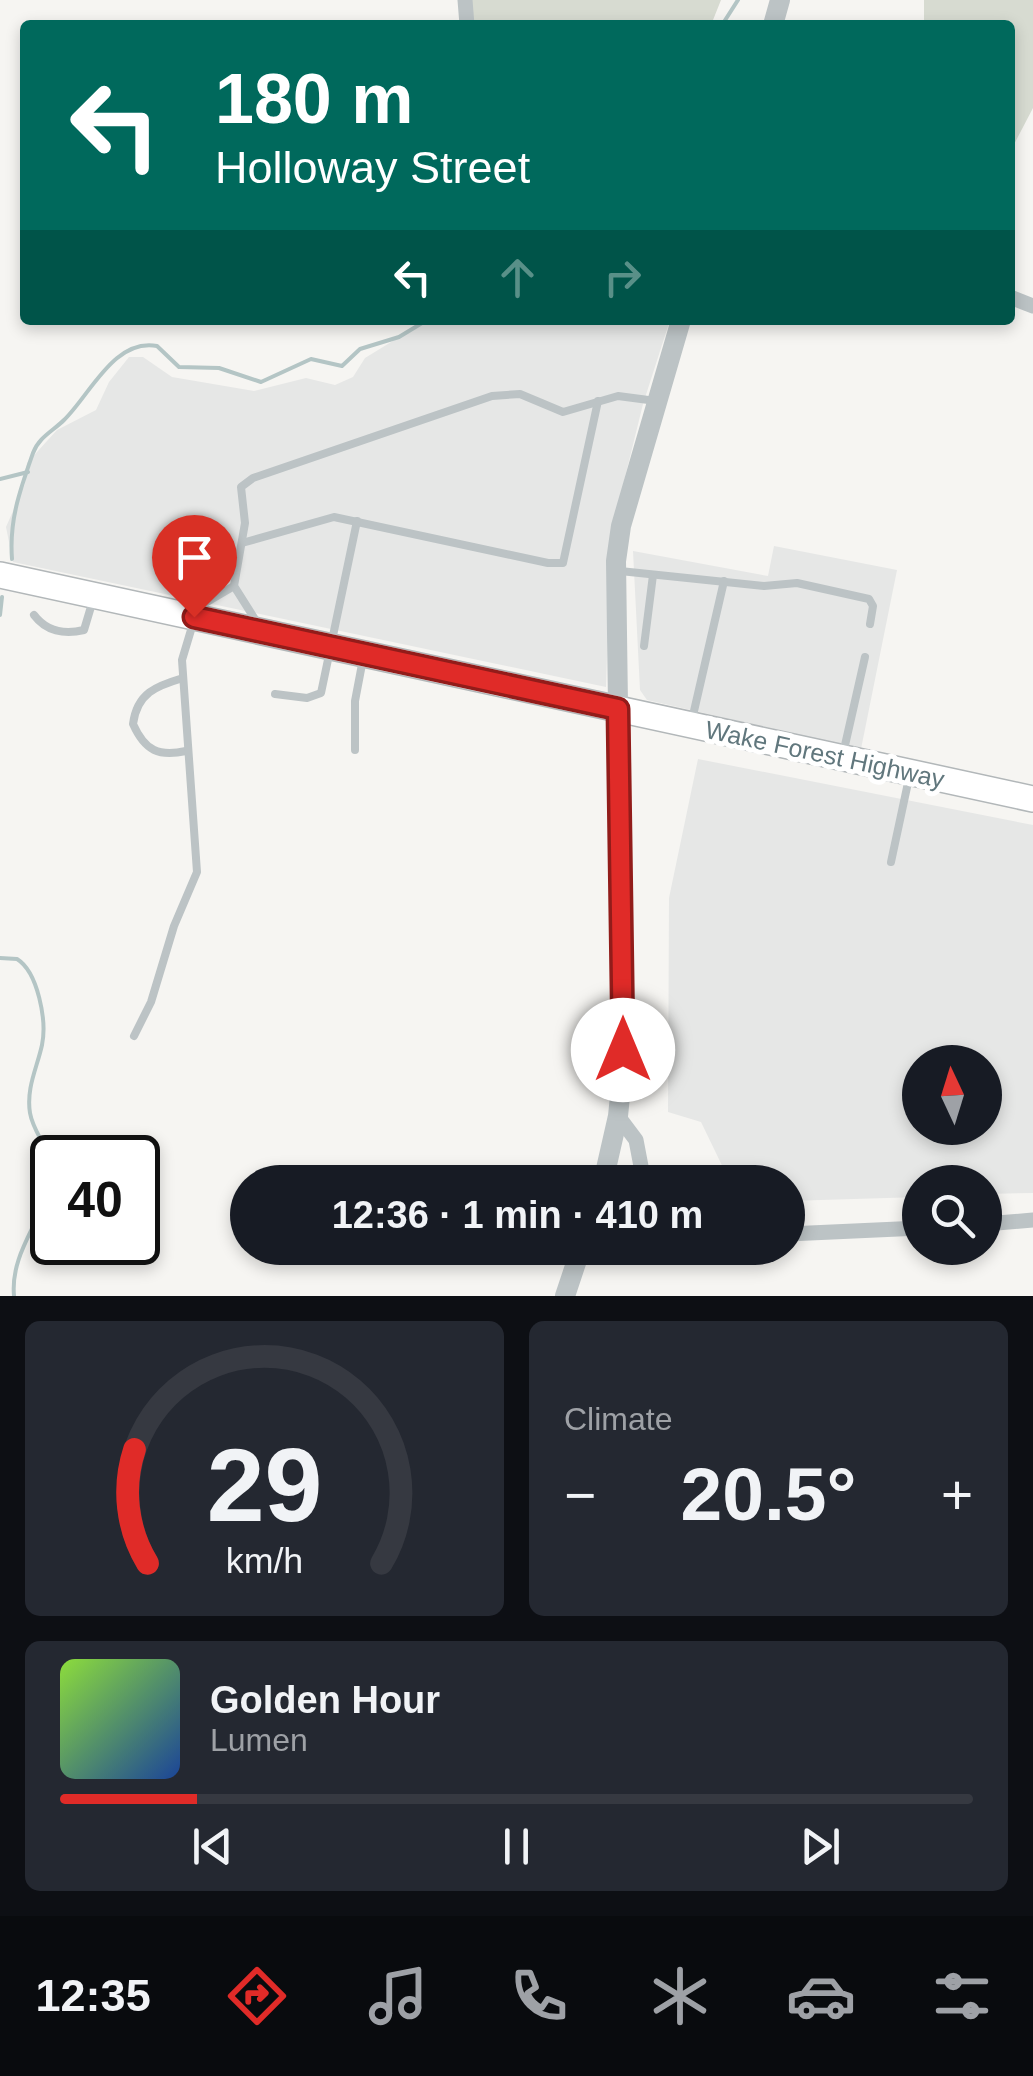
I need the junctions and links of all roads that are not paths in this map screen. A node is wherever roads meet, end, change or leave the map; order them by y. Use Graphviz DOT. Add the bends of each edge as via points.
graph roads {
  1 [pos="679,325"];
  2 [pos="598,401"];
  3 [pos="656,402"];
  4 [pos="357,521"];
  5 [pos="242,543"];
  6 [pos="615,571"];
  7 [pos="0,575"];
  8 [pos="653,575"];
  9 [pos="724,581"];
  10 [pos="234,586"];
  11 [pos="94,596"];
  12 [pos="34,614"];
  13 [pos="186,616"];
  14 [pos="870,624"];
  15 [pos="270,634"];
  16 [pos="328,646"];
  17 [pos="644,646"];
  18 [pos="364,654"];
  19 [pos="864,657"];
  20 [pos="183,678"];
  21 [pos="275,694"];
  22 [pos="618,709"];
  23 [pos="694,711"];
  24 [pos="186,750"];
  25 [pos="355,750"];
  26 [pos="842,758"];
  27 [pos="910,773"];
  28 [pos="1033,800"];
  29 [pos="891,862"];
  30 [pos="134,1036"];
  31 [pos="618,1116"];
  32 [pos="606,1165"];
  33 [pos="641,1165"];
  34 [pos="1033,1220"];
  35 [pos="1002,1223"];
  36 [pos="902,1229"];
  37 [pos="805,1233"];
  38 [pos="576,1265"];
  39 [pos="565,1296"];
  1 -- 3 [label="street"];
  2 -- 3 [label="lane" via="618,396"];
  2 -- 4 [label="lane" via="564,563"];
  2 -- 5 [label="lane" via="563,412 520,394 479,398 253,478 241,487"];
  3 -- 6 [label="street" via="620,526"];
  4 -- 5 [label="lane" via="328,517"];
  4 -- 16 [label="lane"];
  5 -- 10 [label="lane"];
  6 -- 8 [label="lane"];
  6 -- 22 [label="street"];
  7 -- 11 [label="highway, Wake Forest Highway"];
  8 -- 9 [label="lane"];
  8 -- 17 [label="lane"];
  9 -- 14 [label="lane" via="797,583 869,598"];
  9 -- 23 [label="lane"];
  10 -- 13 [label="lane"];
  10 -- 15 [label="lane" via="252,619"];
  11 -- 12 [label="lane" via="84,630 43,626"];
  11 -- 13 [label="highway, Wake Forest Highway"];
  13 -- 15 [label="highway, Wake Forest Highway"];
  13 -- 20 [label="lane"];
  15 -- 16 [label="highway, Wake Forest Highway"];
  16 -- 18 [label="highway, Wake Forest Highway"];
  16 -- 21 [label="lane" via="321,693"];
  18 -- 22 [label="highway, Wake Forest Highway"];
  18 -- 25 [label="lane" via="354,701"];
  19 -- 26 [label="lane"];
  20 -- 24 [label="lane"];
  20 -- 24 [label="lane" via="150,688 133,724 149,749 164,756"];
  22 -- 26 [label="highway, Wake Forest Highway"];
  22 -- 31 [label="street" via="624,969"];
  24 -- 30 [label="lane" via="197,872"];
  26 -- 27 [label="highway, Wake Forest Highway"];
  27 -- 28 [label="highway, Wake Forest Highway"];
  27 -- 29 [label="lane"];
  31 -- 32 [label="street"];
  31 -- 33 [label="street" via="636,1140"];
  34 -- 35 [label="street"];
  36 -- 37 [label="street"];
  38 -- 39 [label="street"];
}
